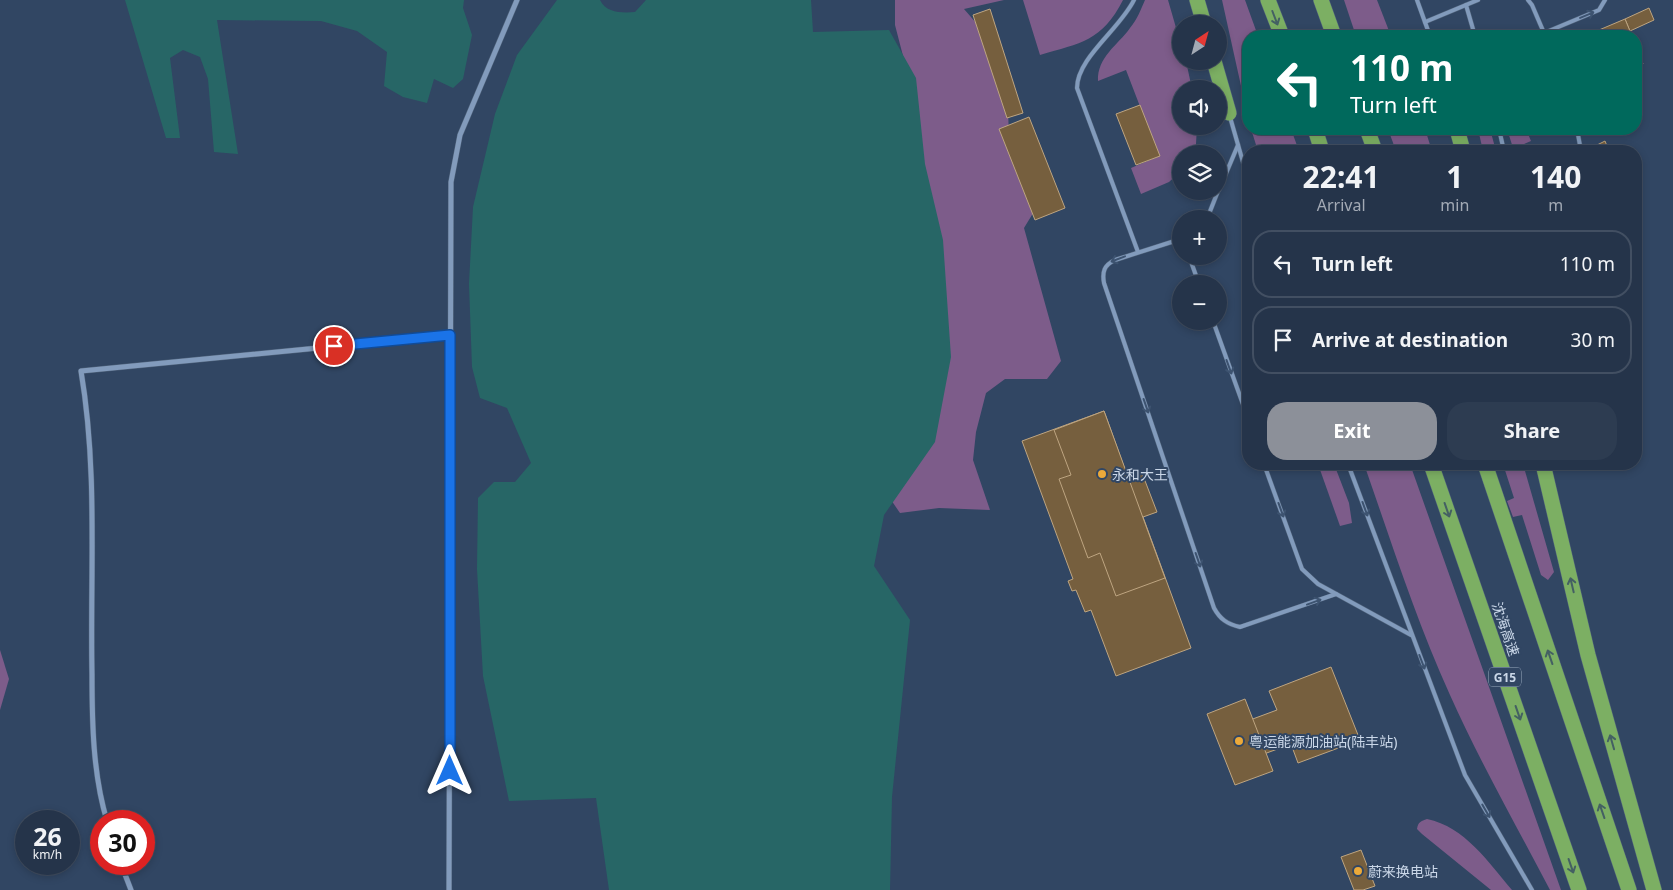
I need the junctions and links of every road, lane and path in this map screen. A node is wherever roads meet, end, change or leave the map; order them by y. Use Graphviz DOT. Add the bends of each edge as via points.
graph roads {
  1 [pos="517,0"];
  2 [pos="1134,0"];
  3 [pos="1197,0"];
  4 [pos="1268,0"];
  5 [pos="1321,0"];
  6 [pos="1417,0"];
  7 [pos="1478,0"];
  8 [pos="1528,0"];
  9 [pos="1605,0"];
  10 [pos="1466,5"];
  11 [pos="1201,15"];
  12 [pos="1425,22"];
  13 [pos="1280,30"];
  14 [pos="1332,30"];
  15 [pos="1428,30"];
  16 [pos="1473,30"];
  17 [pos="1542,30"];
  18 [pos="1555,30"];
  19 [pos="1217,70"];
  20 [pos="1229,113"];
  21 [pos="1238,145"];
  22 [pos="1242,159"];
  23 [pos="1227,170"];
  24 [pos="1172,241"];
  25 [pos="1138,252"];
  26 [pos="1216,330"];
  27 [pos="450,335"];
  28 [pos="1242,402"];
  29 [pos="1266,470"];
  30 [pos="1350,470"];
  31 [pos="1433,470"];
  32 [pos="1487,470"];
  33 [pos="1544,470"];
  34 [pos="1336,594"];
  35 [pos="1412,636"];
  36 [pos="104,810"];
  37 [pos="125,875"];
  38 [pos="131,890"];
  39 [pos="449,890"];
  40 [pos="1532,890"];
  41 [pos="1579,890"];
  42 [pos="1629,890"];
  43 [pos="1654,890"];
  1 -- 27 [label="street" via="460,135 451,182"];
  2 -- 25 [label="lane" via="1122,20 1084,64 1077,88"];
  3 -- 11 [label="highway"];
  4 -- 13 [label="highway, one-way"];
  5 -- 14 [label="highway"];
  6 -- 12 [label="lane"];
  7 -- 10 [label="lane"];
  8 -- 17 [label="lane"];
  18 -- 9 [label="lane, one-way" via="1599,10"];
  10 -- 12 [label="lane"];
  10 -- 16 [label="lane"];
  12 -- 15 [label="lane"];
  19 -- 20 [label="highway"];
  20 -- 21 [label="lane"];
  21 -- 22 [label="lane"];
  21 -- 23 [label="lane"];
  24 -- 25 [label="lane"];
  25 -- 34 [label="lane, one-way" via="1109,263 1103,274 1104,283 1214,608 1219,616 1240,627"];
  26 -- 28 [label="lane, one-way"];
  27 -- 36 [label="street" via="81,371 93,511 91,619 95,754"];
  27 -- 39 [label="street"];
  29 -- 34 [label="lane, one-way" via="1302,569 1318,584"];
  30 -- 35 [label="lane, one-way"];
  31 -- 41 [label="highway, 沈海高速 / G15, one-way"];
  42 -- 32 [label="highway, one-way"];
  43 -- 33 [label="highway, one-way" via="1588,655"];
  34 -- 35 [label="lane"];
  35 -- 40 [label="lane, one-way" via="1464,775"];
  37 -- 38 [label="street"];
}
